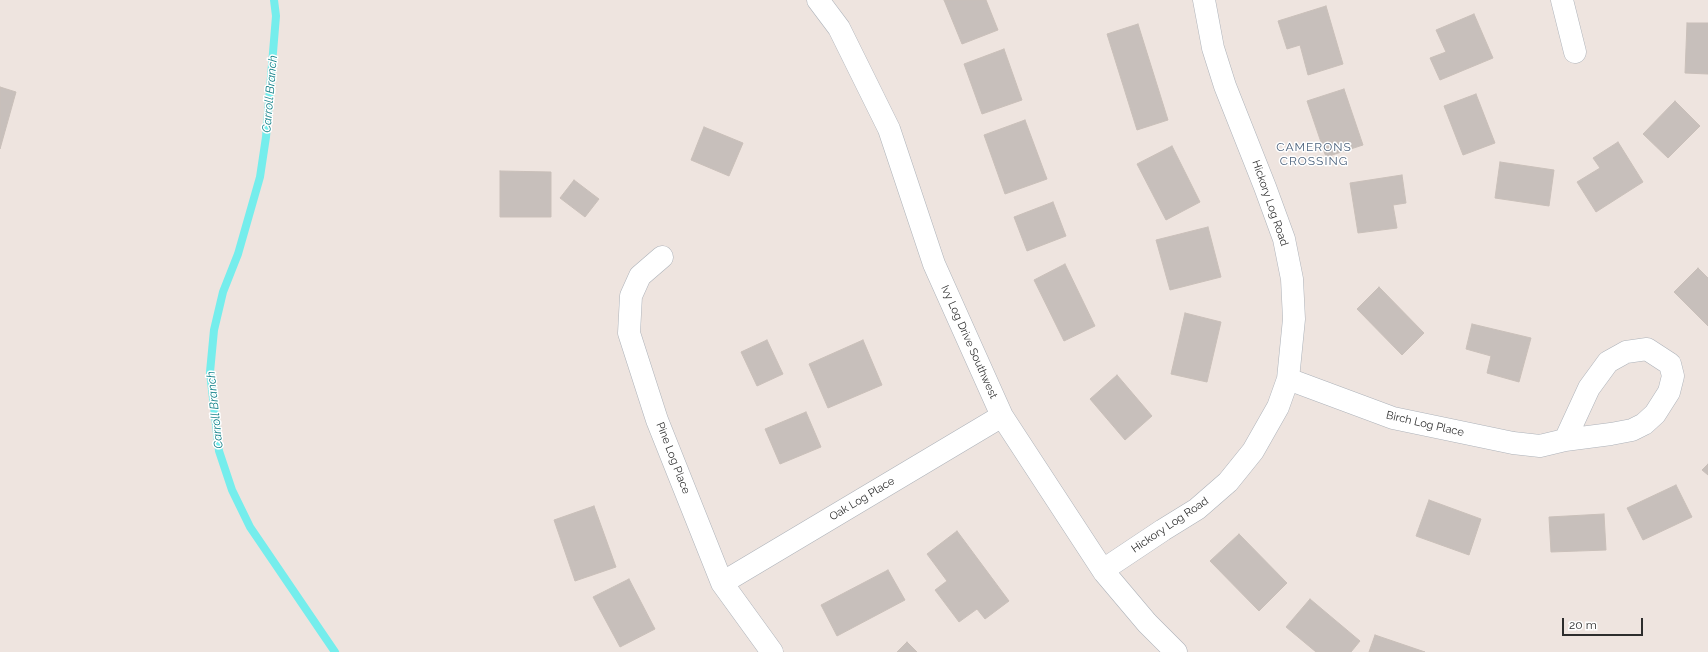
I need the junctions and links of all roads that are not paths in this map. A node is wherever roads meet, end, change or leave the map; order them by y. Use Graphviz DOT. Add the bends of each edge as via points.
graph roads {
  1 [pos="818,0"];
  2 [pos="1204,0"];
  3 [pos="1562,0"];
  4 [pos="1575,52"];
  5 [pos="662,257"];
  6 [pos="1288,380"];
  7 [pos="1002,416"];
  8 [pos="1565,440"];
  9 [pos="1104,572"];
  10 [pos="722,583"];
  11 [pos="772,652"];
  12 [pos="1176,652"];
  1 -- 7 [label="street, Ivy Log Drive Southwest" via="839,28 889,129 934,264"];
  2 -- 6 [label="street, Hickory Log Road" via="1213,48 1225,86 1284,239 1292,279 1294,319"];
  3 -- 4 [label="street"];
  5 -- 10 [label="street, Pine Log Place" via="640,276 631,296 629,332 657,420"];
  6 -- 8 [label="street, Birch Log Place" via="1393,418 1513,443 1540,446"];
  6 -- 9 [label="street, Hickory Log Road" via="1278,407 1253,451 1228,482 1197,509 1109,566"];
  7 -- 9 [label="street, Ivy Log Drive Southwest"];
  7 -- 10 [label="street, Oak Log Place"];
  8 -- 8 [label="street, Birch Log Place" via="1632,430 1644,424 1655,414 1669,392 1673,376 1670,364 1647,349 1626,352 1608,362 1589,388"];
  9 -- 12 [label="street, Ivy Log Drive Southwest" via="1146,623"];
  10 -- 11 [label="street, Pine Log Place"];
}
